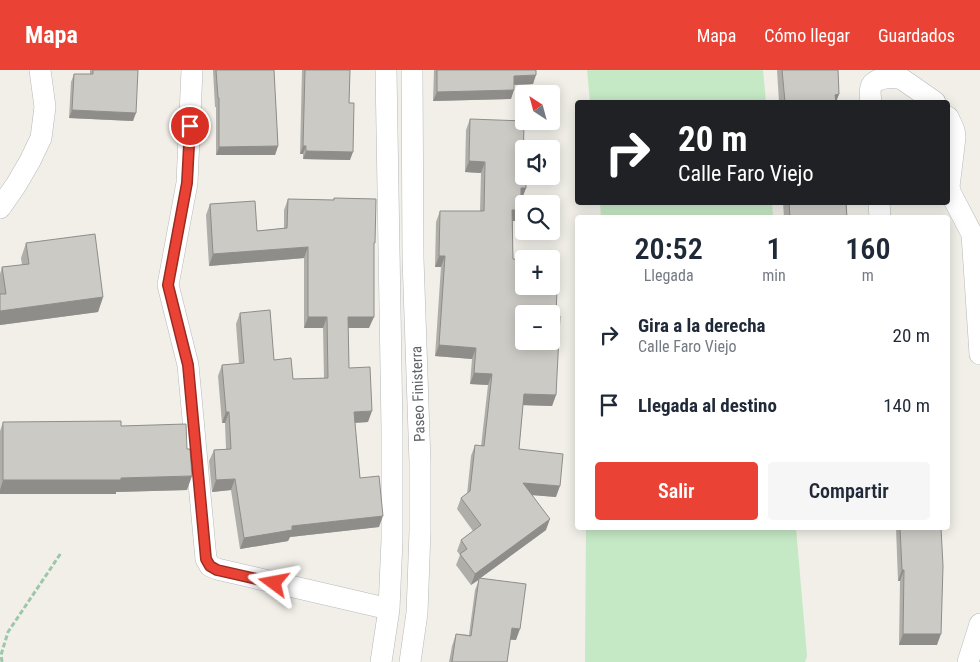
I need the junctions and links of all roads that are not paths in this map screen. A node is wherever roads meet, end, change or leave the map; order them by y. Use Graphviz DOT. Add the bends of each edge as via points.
graph roads {
  1 [pos="40,70"];
  2 [pos="192,70"];
  3 [pos="386,70"];
  4 [pos="412,70"];
  5 [pos="870,100"];
  6 [pos="932,100"];
  7 [pos="950,121"];
  8 [pos="412,125"];
  9 [pos="388,126"];
  10 [pos="950,179"];
  11 [pos="950,190"];
  12 [pos="0,208"];
  13 [pos="952,214"];
  14 [pos="976,240"];
  15 [pos="979,316"];
  16 [pos="980,354"];
  17 [pos="389,609"];
  18 [pos="980,624"];
  19 [pos="381,662"];
  20 [pos="410,662"];
  21 [pos="968,662"];
  1 -- 12 [label="street" via="44,107 41,138"];
  2 -- 17 [label="street" via="187,183 168,285 188,365 206,559 217,570"];
  3 -- 9 [label="street, Paseo Finisterra"];
  4 -- 8 [label="street, Paseo Finisterra"];
  5 -- 6 [label="street" via="870,88 877,80 896,77"];
  7 -- 10 [label="street" via="955,137"];
  8 -- 9 [label="street"];
  8 -- 20 [label="street, Paseo Finisterra" via="420,531 417,613"];
  9 -- 17 [label="street, Paseo Finisterra" via="392,428"];
  11 -- 13 [label="street"];
  13 -- 14 [label="street"];
  14 -- 15 [label="street"];
  15 -- 16 [label="street"];
  17 -- 19 [label="street, Paseo Finisterra"];
  18 -- 21 [label="street"];
}
